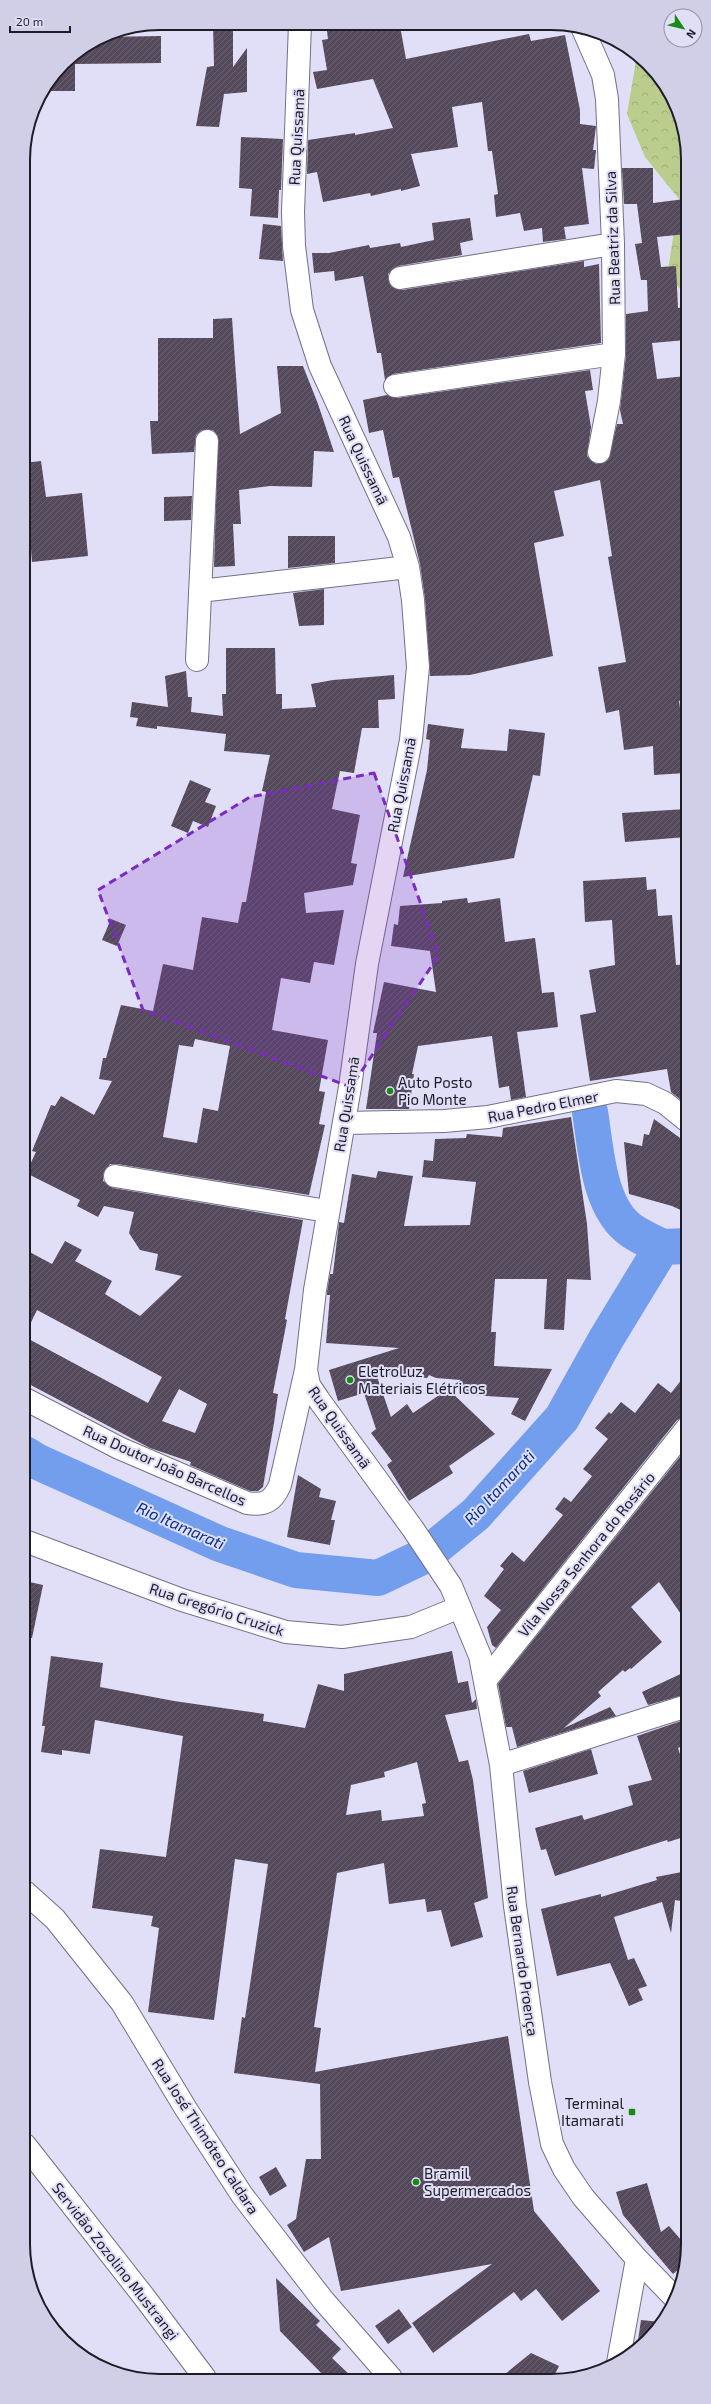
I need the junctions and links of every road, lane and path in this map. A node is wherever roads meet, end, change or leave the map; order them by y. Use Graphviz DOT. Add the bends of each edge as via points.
graph roads {
  1 [pos="300,30"];
  2 [pos="586,35"];
  3 [pos="613,244"];
  4 [pos="400,278"];
  5 [pos="614,354"];
  6 [pos="394,386"];
  7 [pos="207,440"];
  8 [pos="599,452"];
  9 [pos="408,567"];
  10 [pos="200,591"];
  11 [pos="197,660"];
  12 [pos="681,1116"];
  13 [pos="344,1123"];
  14 [pos="115,1176"];
  15 [pos="327,1211"];
  16 [pos="306,1370"];
  17 [pos="30,1402"];
  18 [pos="681,1436"];
  19 [pos="30,1543"];
  20 [pos="451,1586"];
  21 [pos="460,1607"];
  22 [pos="485,1681"];
  23 [pos="681,1708"];
  24 [pos="501,1765"];
  25 [pos="30,1896"];
  26 [pos="30,2150"];
  27 [pos="637,2259"];
  28 [pos="671,2294"];
  29 [pos="620,2354"];
  30 [pos="202,2374"];
  31 [pos="388,2374"];
  1 -- 9 [label="street, Rua Quissamã" via="293,212 294,252 302,310 320,366 388,512"];
  2 -- 3 [label="street, Rua Beatriz da Silva" via="603,75 607,99"];
  3 -- 4 [label="street"];
  3 -- 5 [label="street, Rua Beatriz da Silva"];
  5 -- 6 [label="street"];
  5 -- 8 [label="street, Rua Beatriz da Silva" via="609,401"];
  7 -- 10 [label="street"];
  9 -- 10 [label="street"];
  9 -- 13 [label="street, Rua Quissamã" via="417,633 416,699 404,781 367,964"];
  10 -- 11 [label="street"];
  12 -- 13 [label="street, Rua Pedro Elmer" via="665,1103 646,1094 627,1091 584,1097 488,1117 444,1121"];
  13 -- 15 [label="street, Rua Quissamã"];
  14 -- 15 [label="street"];
  15 -- 16 [label="street, Rua Quissamã"];
  16 -- 17 [label="street, Rua Doutor João Barcellos" via="280,1485 271,1500 257,1505 247,1504 119,1448"];
  16 -- 20 [label="street, Rua Quissamã" via="309,1385 319,1400"];
  18 -- 22 [label="street, Vila Nossa Senhora do Rosário"];
  19 -- 21 [label="street, Rua Gregório Cruzick" via="182,1600 286,1632 342,1637 404,1628"];
  20 -- 21 [label="street, Rua Bernardo Proença"];
  21 -- 22 [label="street, Rua Bernardo Proença" via="480,1656"];
  22 -- 24 [label="street, Rua Bernardo Proença"];
  23 -- 24 [label="street"];
  24 -- 27 [label="street, Rua Bernardo Proença" via="515,1906 540,2082 552,2144 564,2169 583,2197"];
  25 -- 31 [label="street, Rua José Thimóteo Caldara" via="56,1919 122,2003 242,2196 323,2300"];
  26 -- 30 [label="street, Servidão Zozolino Mustrangi"];
  27 -- 28 [label="street, Rua Bernardo Proença"];
  27 -- 29 [label="street"];
}
